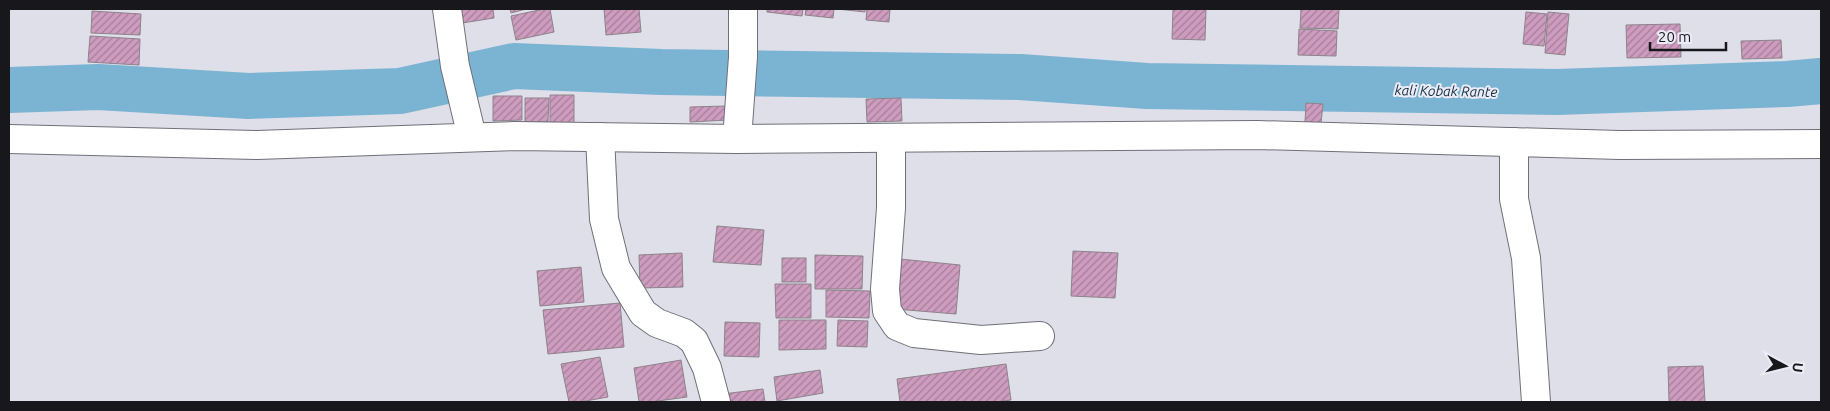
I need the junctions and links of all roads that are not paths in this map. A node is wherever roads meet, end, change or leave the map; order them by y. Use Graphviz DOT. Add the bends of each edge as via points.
graph roads {
  1 [pos="447,9"];
  2 [pos="743,9"];
  3 [pos="472,137"];
  4 [pos="600,137"];
  5 [pos="891,138"];
  6 [pos="9,139"];
  7 [pos="737,139"];
  8 [pos="1514,142"];
  9 [pos="1821,144"];
  10 [pos="1040,336"];
  11 [pos="716,402"];
  12 [pos="1536,402"];
  1 -- 3 [label="street" via="455,66"];
  2 -- 7 [label="street"];
  3 -- 4 [label="street"];
  3 -- 6 [label="street" via="257,145"];
  4 -- 7 [label="street"];
  4 -- 11 [label="street" via="604,219 616,268 643,313 694,341 707,368"];
  5 -- 7 [label="street"];
  5 -- 8 [label="street" via="1258,135"];
  5 -- 10 [label="street" via="891,208 885,289 886,311 897,326 914,333 981,340"];
  8 -- 9 [label="street"];
  8 -- 12 [label="street" via="1514,200 1526,258"];
}
